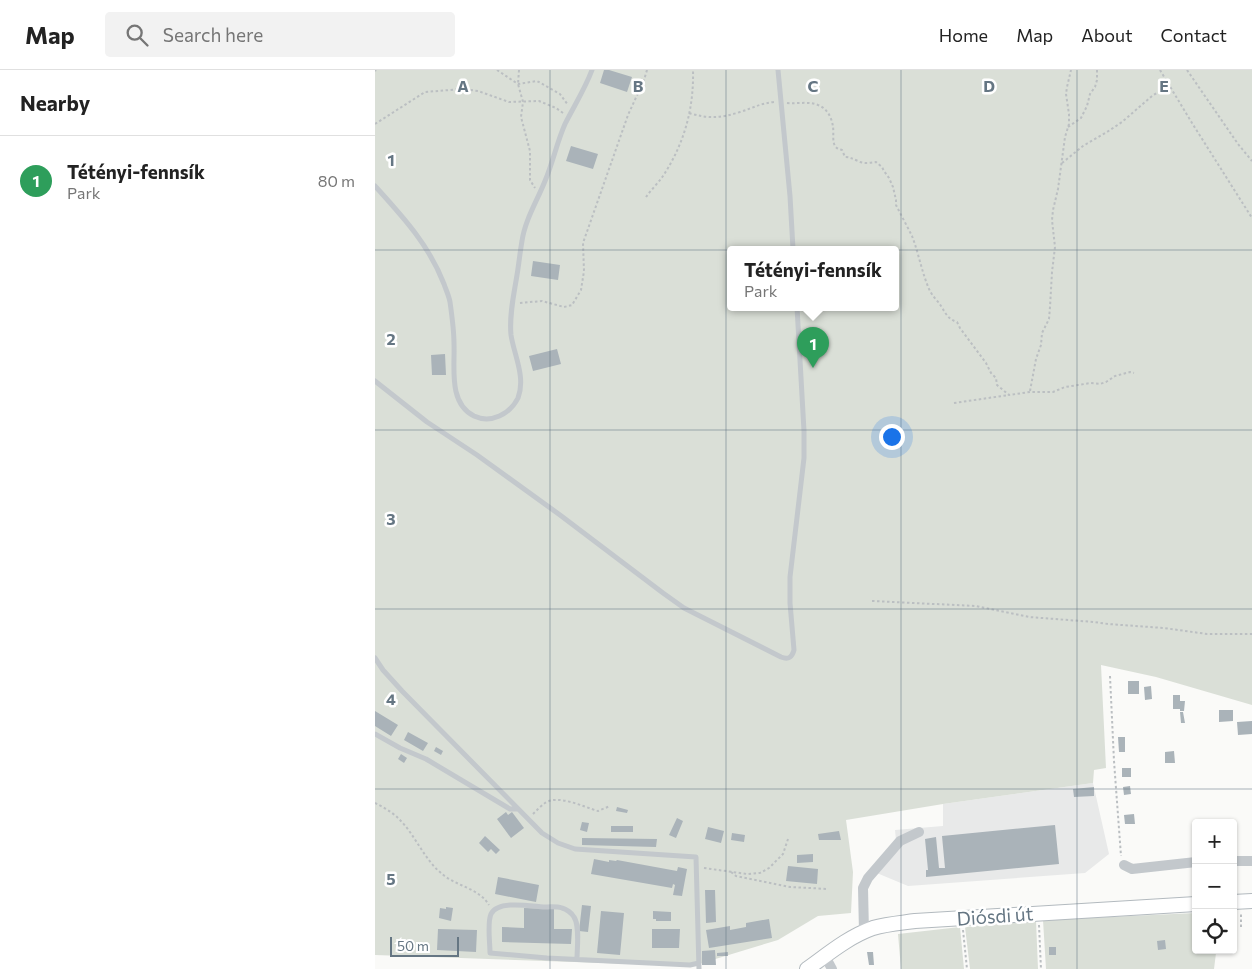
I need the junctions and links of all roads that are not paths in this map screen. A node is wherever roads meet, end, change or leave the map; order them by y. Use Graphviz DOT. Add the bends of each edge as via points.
graph roads {
  1 [pos="592,70"];
  2 [pos="779,70"];
  3 [pos="375,186"];
  4 [pos="793,246"];
  5 [pos="797,311"];
  6 [pos="375,381"];
  7 [pos="375,658"];
  8 [pos="375,734"];
  9 [pos="518,809"];
  10 [pos="919,832"];
  11 [pos="1237,861"];
  12 [pos="1192,862"];
  13 [pos="1252,862"];
  14 [pos="1124,865"];
  15 [pos="1192,904"];
  16 [pos="864,932"];
  17 [pos="825,956"];
  18 [pos="577,959"];
  19 [pos="699,966"];
  20 [pos="807,969"];
  21 [pos="832,969"];
  1 -- 3 [label="lane" via="560,136 522,238 511,335 521,386 513,406 497,418 474,416 462,404 454,380 450,299 439,271 423,242"];
  2 -- 4 [label="lane"];
  5 -- 6 [label="lane" via="805,431 790,577 794,650 793,655 786,659 677,603"];
  7 -- 9 [label="lane" via="402,691"];
  8 -- 9 [label="lane" via="425,758 510,809"];
  9 -- 19 [label="lane" via="542,833 575,849 696,857"];
  10 -- 16 [label="street" via="900,841 868,878 863,888"];
  11 -- 13 [label="street"];
  12 -- 14 [label="street" via="1132,869"];
  15 -- 16 [label="main road, Diósdi út" via="915,921"];
  16 -- 17 [label="main road, Diósdi út"];
  17 -- 20 [label="main road, Diósdi út"];
  17 -- 21 [label="street"];
  18 -- 18 [label="lane" via="490,953 491,914 507,906 564,908 575,917 577,924"];
  18 -- 19 [label="lane"];
}
